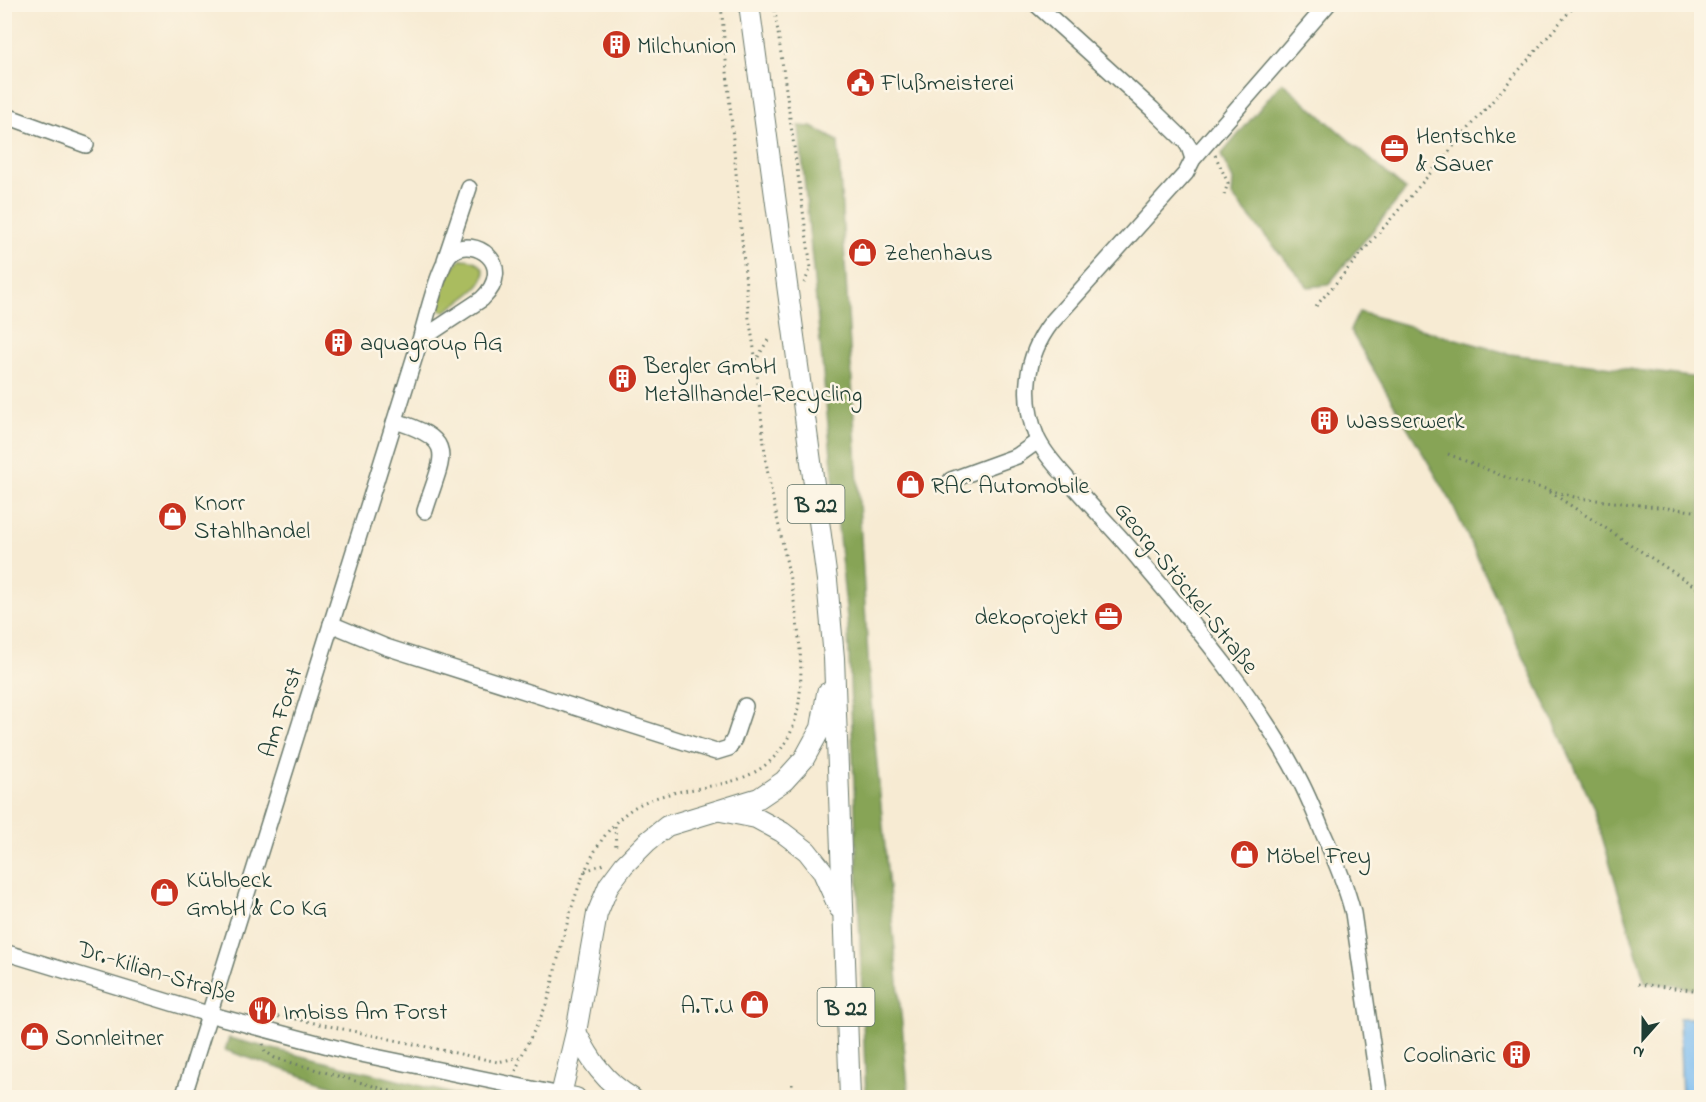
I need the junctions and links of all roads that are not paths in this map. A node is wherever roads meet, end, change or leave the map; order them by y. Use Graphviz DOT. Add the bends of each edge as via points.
graph roads {
  1 [pos="748,4"];
  2 [pos="1036,4"];
  3 [pos="1328,4"];
  4 [pos="4,115"];
  5 [pos="86,145"];
  6 [pos="1192,159"];
  7 [pos="469,188"];
  8 [pos="444,263"];
  9 [pos="420,340"];
  10 [pos="394,421"];
  11 [pos="1038,441"];
  12 [pos="951,480"];
  13 [pos="425,511"];
  14 [pos="331,624"];
  15 [pos="834,658"];
  16 [pos="745,706"];
  17 [pos="715,810"];
  18 [pos="843,917"];
  19 [pos="4,952"];
  20 [pos="208,1014"];
  21 [pos="576,1032"];
  22 [pos="569,1096"];
  23 [pos="183,1098"];
  24 [pos="632,1098"];
  25 [pos="850,1098"];
  26 [pos="1380,1098"];
  1 -- 15 [label="main road, B 22" via="828,580"];
  2 -- 6 [label="street" via="1169,125 1189,147"];
  3 -- 6 [label="street, Georg-Stöckel-Straße"];
  4 -- 5 [label="street"];
  6 -- 11 [label="street, Georg-Stöckel-Straße" via="1186,173 1045,331 1028,374 1026,399"];
  7 -- 8 [label="street, Am Forst"];
  8 -- 9 [label="street, Am Forst"];
  8 -- 9 [label="street" via="452,252 475,248 494,262 495,282 482,299"];
  9 -- 10 [label="street, Am Forst"];
  10 -- 13 [label="street" via="425,432 441,449 441,462"];
  10 -- 14 [label="street, Am Forst"];
  11 -- 12 [label="street" via="1017,456"];
  11 -- 26 [label="street, Georg-Stöckel-Straße" via="1229,669 1298,776 1346,885"];
  14 -- 16 [label="street" via="391,648 716,752 729,748"];
  14 -- 20 [label="street, Am Forst"];
  15 -- 17 [label="main road" via="821,728 804,759 784,781 759,798"];
  15 -- 18 [label="main road, B 22"];
  17 -- 18 [label="main road" via="756,818 807,851 822,870"];
  17 -- 21 [label="main road" via="668,826 632,857 609,885 597,914"];
  18 -- 25 [label="main road, B 22"];
  19 -- 20 [label="street, Dr.-Kilian-Straße"];
  20 -- 22 [label="street, Dr.-Kilian-Straße" via="264,1035"];
  20 -- 23 [label="street, Am Forst"];
  21 -- 22 [label="main road"];
  21 -- 24 [label="main road" via="600,1072"];
}
